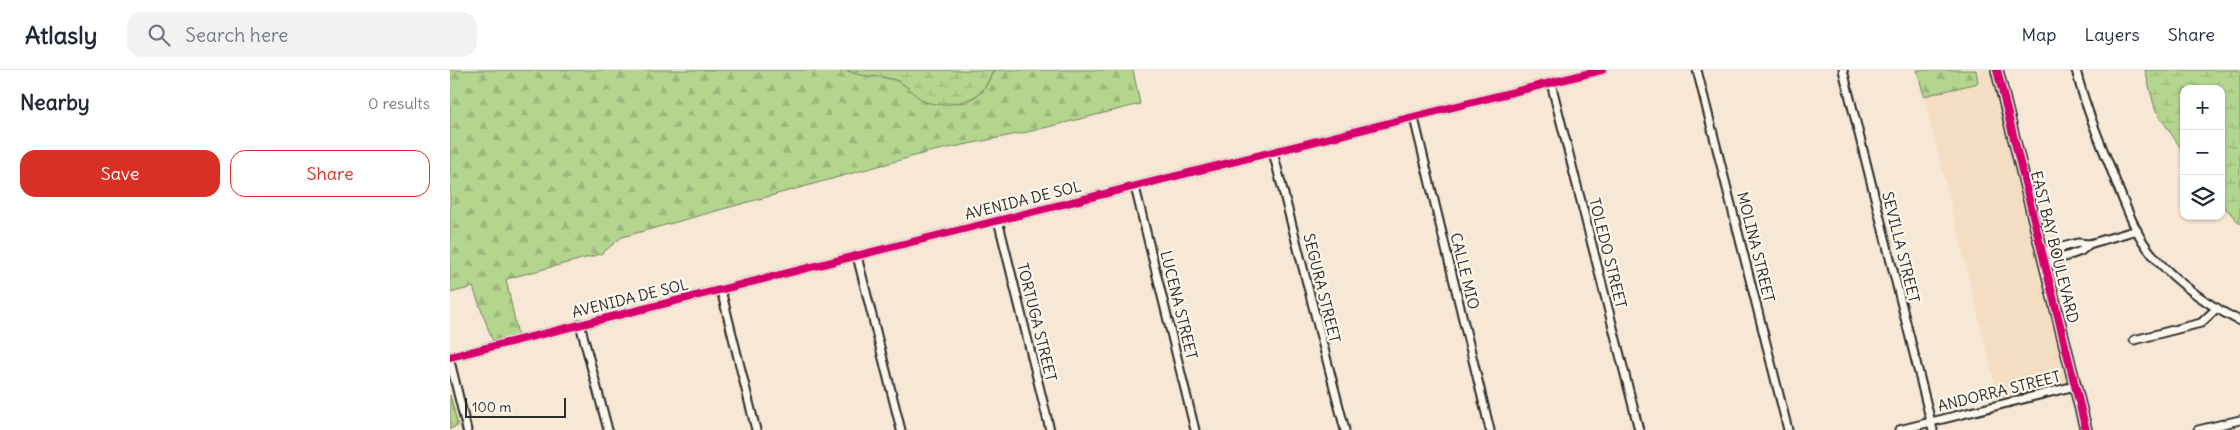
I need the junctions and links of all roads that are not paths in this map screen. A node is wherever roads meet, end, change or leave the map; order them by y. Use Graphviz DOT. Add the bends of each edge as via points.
graph roads {
  1 [pos="1602,70"];
  2 [pos="1697,70"];
  3 [pos="1842,70"];
  4 [pos="1997,70"];
  5 [pos="2076,70"];
  6 [pos="1551,83"];
  7 [pos="1414,118"];
  8 [pos="1274,152"];
  9 [pos="1135,187"];
  10 [pos="998,220"];
  11 [pos="2137,230"];
  12 [pos="2089,244"];
  13 [pos="2042,252"];
  14 [pos="857,256"];
  15 [pos="2045,264"];
  16 [pos="721,290"];
  17 [pos="2216,308"];
  18 [pos="2240,320"];
  19 [pos="580,324"];
  20 [pos="2134,340"];
  21 [pos="450,357"];
  22 [pos="450,361"];
  23 [pos="2075,386"];
  24 [pos="2240,420"];
  25 [pos="1931,422"];
  26 [pos="467,430"];
  27 [pos="608,430"];
  28 [pos="756,430"];
  29 [pos="901,430"];
  30 [pos="1050,430"];
  31 [pos="1196,430"];
  32 [pos="1345,430"];
  33 [pos="1490,430"];
  34 [pos="1639,430"];
  35 [pos="1788,430"];
  36 [pos="1899,430"];
  37 [pos="1933,430"];
  38 [pos="2086,430"];
  39 [pos="2198,430"];
  1 -- 6 [label="street, AVENIDA DE SOL"];
  2 -- 35 [label="street, MOLINA STREET"];
  3 -- 25 [label="street, SEVILLA STREET"];
  4 -- 13 [label="main road, EAST BAY BOULEVARD"];
  5 -- 11 [label="street" via="2087,110"];
  6 -- 7 [label="street, AVENIDA DE SOL"];
  6 -- 34 [label="street, TOLEDO STREET"];
  7 -- 8 [label="street, AVENIDA DE SOL"];
  7 -- 33 [label="street, CALLE MIO"];
  8 -- 9 [label="street, AVENIDA DE SOL"];
  8 -- 32 [label="street, SEGURA STREET"];
  9 -- 10 [label="street, AVENIDA DE SOL"];
  9 -- 31 [label="street, LUCENA STREET"];
  10 -- 14 [label="street, AVENIDA DE SOL"];
  10 -- 30 [label="street, TORTUGA STREET"];
  11 -- 12 [label="street"];
  11 -- 17 [label="street" via="2166,270"];
  12 -- 13 [label="street" via="2078,243"];
  12 -- 15 [label="street" via="2081,251"];
  13 -- 15 [label="main road, EAST BAY BOULEVARD"];
  14 -- 16 [label="street, AVENIDA DE SOL"];
  14 -- 29 [label="street"];
  15 -- 23 [label="main road, EAST BAY BOULEVARD"];
  16 -- 19 [label="street, AVENIDA DE SOL"];
  16 -- 28 [label="street"];
  17 -- 18 [label="street"];
  17 -- 20 [label="street" via="2201,323"];
  19 -- 21 [label="street, AVENIDA DE SOL"];
  19 -- 27 [label="street"];
  22 -- 26 [label="street"];
  23 -- 25 [label="street, ANDORRA STREET"];
  23 -- 38 [label="main road, EAST BAY BOULEVARD"];
  24 -- 39 [label="street"];
  25 -- 36 [label="street, ANDORRA STREET"];
  25 -- 37 [label="street, SEVILLA STREET"];
}
